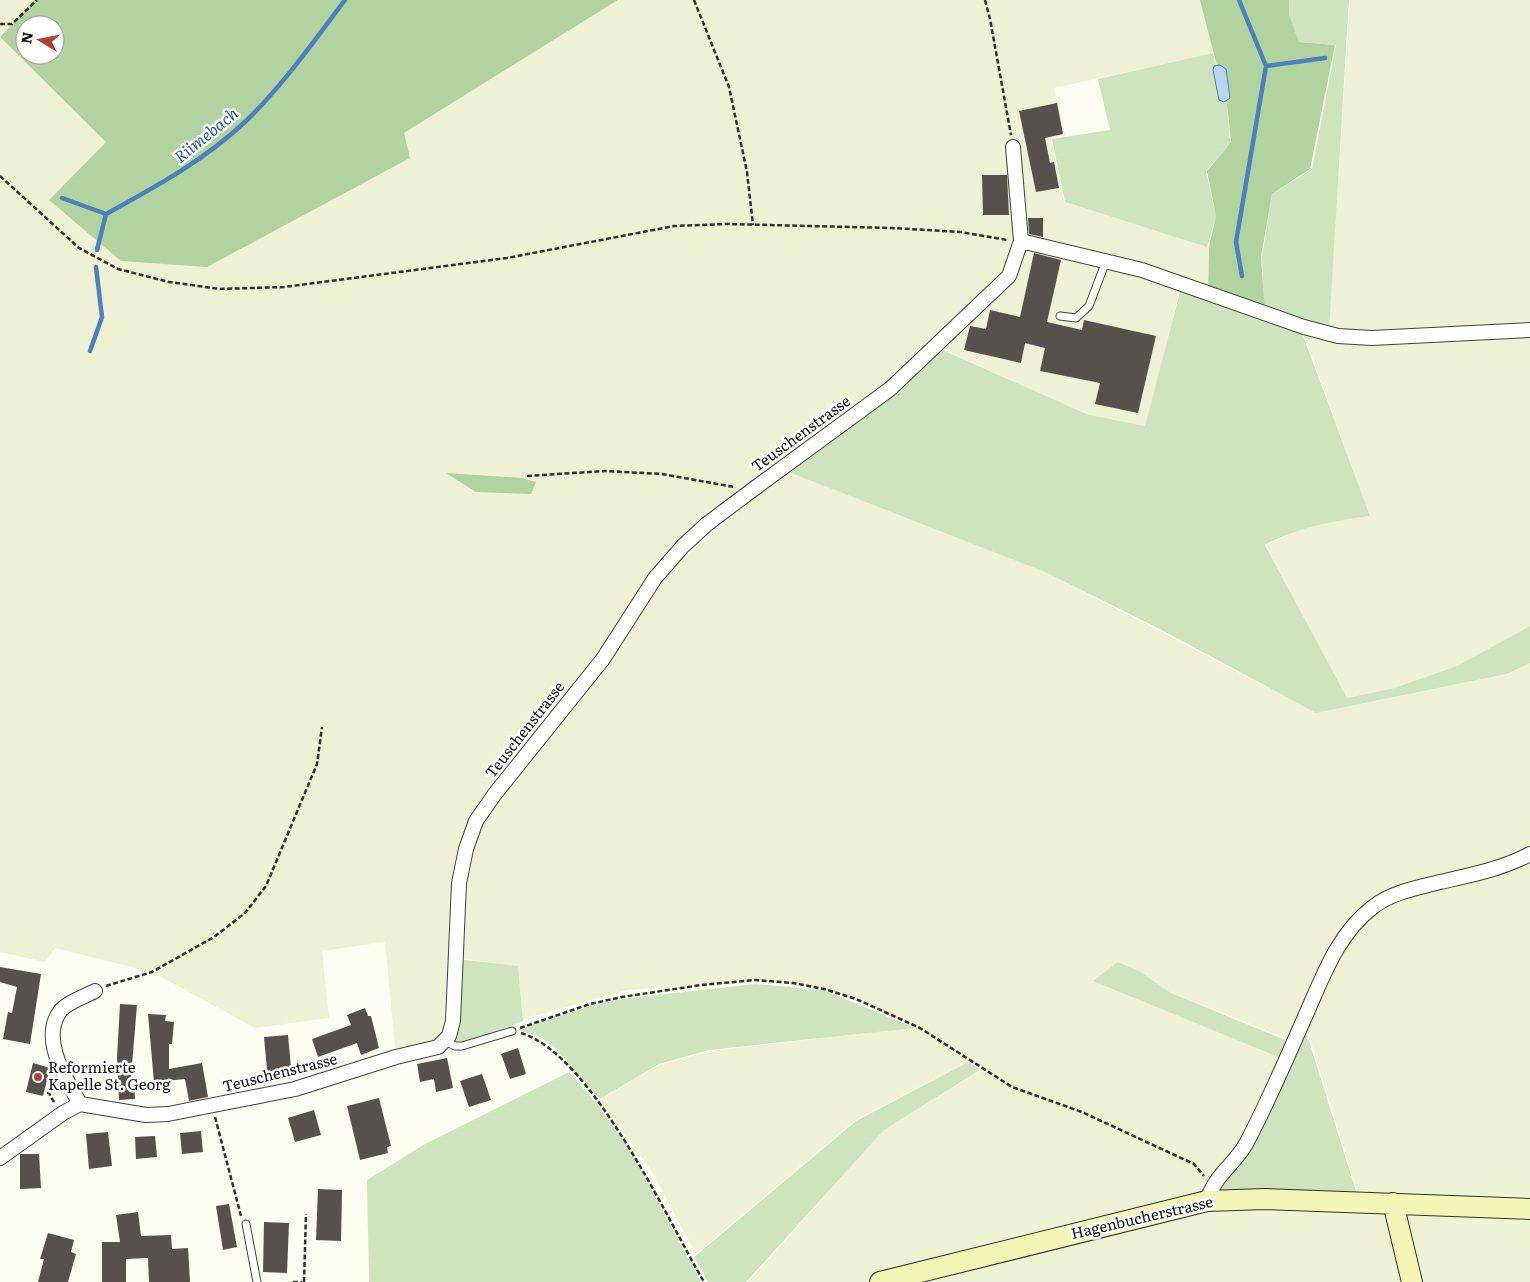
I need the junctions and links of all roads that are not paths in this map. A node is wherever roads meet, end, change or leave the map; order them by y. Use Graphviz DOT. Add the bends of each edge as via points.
graph roads {
  1 [pos="1013,147"];
  2 [pos="1021,241"];
  3 [pos="1106,261"];
  4 [pos="1060,316"];
  5 [pos="1530,330"];
  6 [pos="1530,854"];
  7 [pos="95,991"];
  8 [pos="512,1031"];
  9 [pos="445,1042"];
  10 [pos="80,1104"];
  11 [pos="0,1158"];
  12 [pos="1209,1193"];
  13 [pos="1393,1203"];
  14 [pos="1530,1209"];
  15 [pos="246,1224"];
  16 [pos="257,1282"];
  17 [pos="880,1282"];
  18 [pos="1412,1282"];
  1 -- 2 [label="street, Teuschenstrasse"];
  2 -- 3 [label="street"];
  2 -- 9 [label="street, Teuschenstrasse" via="1009,276 930,353 890,389 751,490 683,546 661,572 603,659 494,796 476,822 459,883 453,1021"];
  3 -- 4 [label="lane" via="1089,306 1076,318"];
  3 -- 5 [label="street" via="1142,270 1304,328 1338,336 1372,338"];
  6 -- 12 [label="street" via="1482,873 1406,890 1373,906 1345,934 1261,1116 1243,1149"];
  7 -- 10 [label="street" via="62,1009 53,1029 61,1070"];
  8 -- 9 [label="lane" via="462,1046"];
  9 -- 10 [label="street, Teuschenstrasse" via="438,1047 304,1087 212,1106 146,1115"];
  10 -- 11 [label="street"];
  12 -- 13 [label="street, Hagenbucherstrasse" via="1265,1199"];
  12 -- 17 [label="street, Hagenbucherstrasse"];
  13 -- 14 [label="street, Hagenbucherstrasse"];
  13 -- 18 [label="street"];
  15 -- 16 [label="lane"];
}
